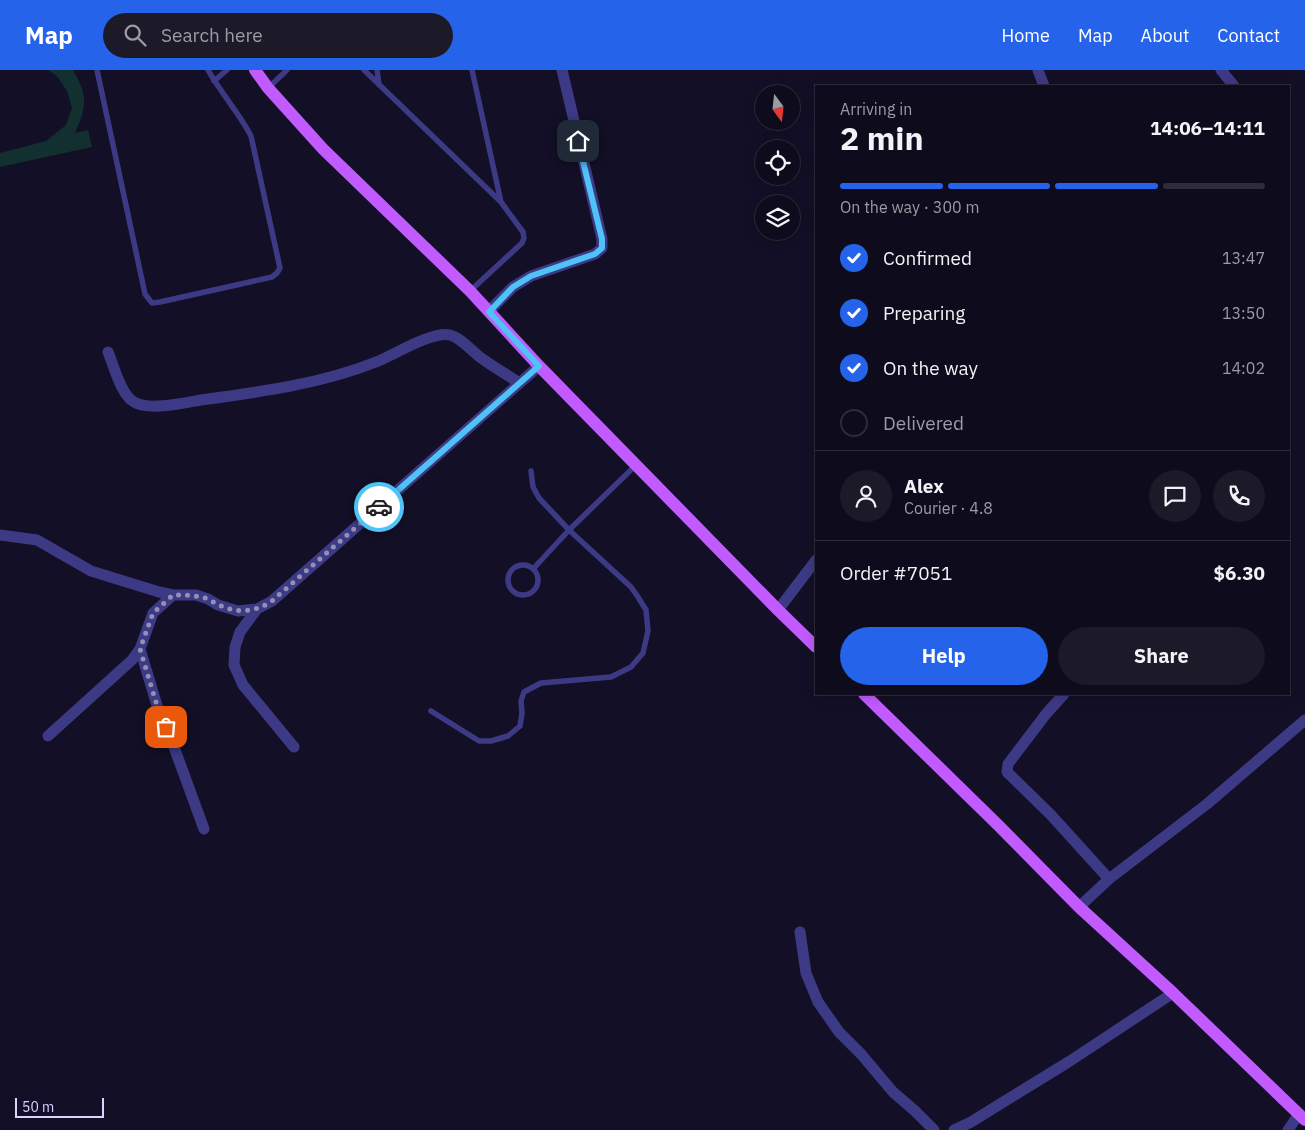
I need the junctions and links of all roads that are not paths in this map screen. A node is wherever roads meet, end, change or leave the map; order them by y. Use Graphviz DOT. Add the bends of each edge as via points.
graph roads {
  1 [pos="97,70"];
  2 [pos="208,70"];
  3 [pos="227,70"];
  4 [pos="254,70"];
  5 [pos="287,70"];
  6 [pos="364,70"];
  7 [pos="377,70"];
  8 [pos="472,70"];
  9 [pos="562,70"];
  10 [pos="1038,70"];
  11 [pos="1221,70"];
  12 [pos="214,81"];
  13 [pos="379,85"];
  14 [pos="1044,85"];
  15 [pos="1233,85"];
  16 [pos="268,88"];
  17 [pos="501,202"];
  18 [pos="470,291"];
  19 [pos="489,312"];
  20 [pos="108,352"];
  21 [pos="539,366"];
  22 [pos="519,383"];
  23 [pos="636,465"];
  24 [pos="531,471"];
  25 [pos="569,530"];
  26 [pos="0,535"];
  27 [pos="815,561"];
  28 [pos="533,569"];
  29 [pos="173,595"];
  30 [pos="257,609"];
  31 [pos="778,610"];
  32 [pos="815,646"];
  33 [pos="140,649"];
  34 [pos="865,695"];
  35 [pos="1063,695"];
  36 [pos="430,711"];
  37 [pos="1304,721"];
  38 [pos="48,736"];
  39 [pos="294,747"];
  40 [pos="204,829"];
  41 [pos="1109,879"];
  42 [pos="1079,907"];
  43 [pos="800,932"];
  44 [pos="1173,993"];
  45 [pos="1302,1117"];
  46 [pos="934,1130"];
  47 [pos="954,1130"];
  48 [pos="1288,1130"];
  1 -- 12 [label="lane" via="145,294 152,303 272,277 280,268 251,136"];
  2 -- 12 [label="lane"];
  3 -- 12 [label="lane"];
  4 -- 16 [label="main road"];
  5 -- 16 [label="lane"];
  6 -- 13 [label="lane"];
  7 -- 13 [label="lane"];
  8 -- 17 [label="lane"];
  9 -- 19 [label="street" via="602,248 595,254 531,276 513,287"];
  10 -- 14 [label="street"];
  11 -- 15 [label="street"];
  13 -- 17 [label="lane"];
  16 -- 18 [label="main road" via="323,148"];
  17 -- 18 [label="lane" via="524,238"];
  18 -- 19 [label="main road"];
  19 -- 21 [label="main road"];
  20 -- 22 [label="street" via="124,393 133,402 146,406 270,390 335,375 372,364 439,335 460,341"];
  21 -- 22 [label="street"];
  21 -- 23 [label="main road"];
  22 -- 30 [label="street" via="272,601"];
  23 -- 25 [label="lane"];
  23 -- 31 [label="main road"];
  24 -- 25 [label="lane" via="533,487 540,498"];
  25 -- 28 [label="lane"];
  25 -- 36 [label="lane" via="638,596 646,610 648,631 643,653 631,667 611,677 541,684 524,692 520,726 508,736 491,741 479,741"];
  26 -- 29 [label="street" via="37,540 91,571"];
  27 -- 31 [label="street"];
  28 -- 28 [label="lane" via="525,565 516,566 507,580 510,589 525,596 533,592 538,585 538,576"];
  29 -- 30 [label="street" via="196,595 238,611"];
  29 -- 33 [label="street" via="153,613"];
  30 -- 39 [label="street" via="240,632 234,665 244,685"];
  31 -- 32 [label="main road"];
  33 -- 38 [label="street"];
  33 -- 40 [label="street" via="159,712"];
  34 -- 42 [label="main road"];
  35 -- 41 [label="street" via="1008,764 1007,772"];
  37 -- 41 [label="street" via="1207,804"];
  41 -- 42 [label="street"];
  42 -- 44 [label="main road"];
  43 -- 46 [label="street" via="806,973 818,1002 839,1032 893,1092"];
  44 -- 45 [label="main road"];
  44 -- 47 [label="street" via="1070,1061"];
  45 -- 48 [label="street"];
}
